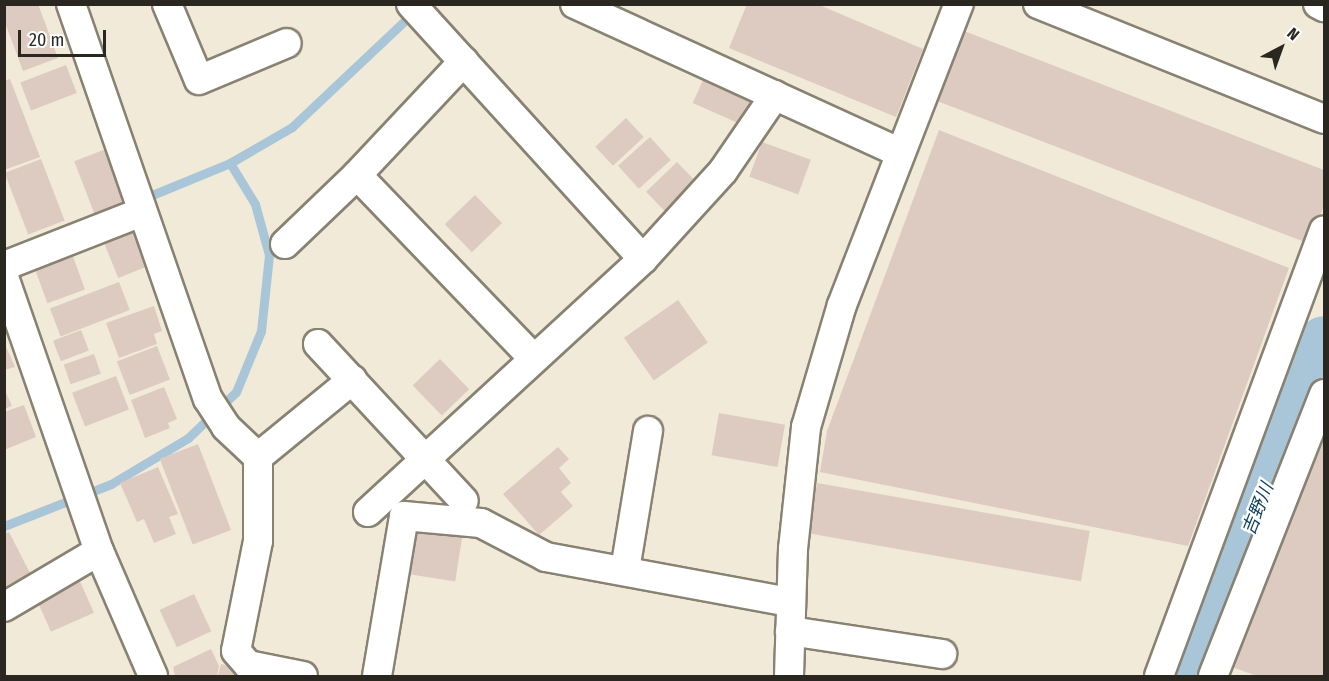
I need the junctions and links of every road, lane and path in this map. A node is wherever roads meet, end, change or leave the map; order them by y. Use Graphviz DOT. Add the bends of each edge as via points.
graph roads {
  1 [pos="71,4"];
  2 [pos="167,4"];
  3 [pos="575,4"];
  4 [pos="959,4"];
  5 [pos="1038,4"];
  6 [pos="1318,4"];
  7 [pos="1324,7"];
  8 [pos="417,11"];
  9 [pos="287,44"];
  10 [pos="464,61"];
  11 [pos="775,95"];
  12 [pos="1324,119"];
  13 [pos="901,153"];
  14 [pos="357,175"];
  15 [pos="142,212"];
  16 [pos="1324,231"];
  17 [pos="285,244"];
  18 [pos="643,259"];
  19 [pos="4,266"];
  20 [pos="4,277"];
  21 [pos="318,344"];
  22 [pos="534,359"];
  23 [pos="352,380"];
  24 [pos="1324,394"];
  25 [pos="648,431"];
  26 [pos="258,458"];
  27 [pos="425,459"];
  28 [pos="464,501"];
  29 [pos="368,512"];
  30 [pos="99,551"];
  31 [pos="625,570"];
  32 [pos="789,602"];
  33 [pos="4,608"];
  34 [pos="790,631"];
  35 [pos="942,654"];
  36 [pos="153,676"];
  37 [pos="303,676"];
  38 [pos="377,676"];
  39 [pos="789,676"];
  40 [pos="1159,676"];
  41 [pos="1213,676"];
  1 -- 15 [label="street"];
  2 -- 9 [label="street" via="199,80"];
  3 -- 11 [label="street"];
  4 -- 13 [label="street"];
  5 -- 12 [label="street"];
  6 -- 7 [label="street"];
  8 -- 10 [label="street"];
  10 -- 14 [label="street"];
  10 -- 18 [label="street"];
  11 -- 13 [label="street"];
  11 -- 18 [label="street" via="723,171"];
  13 -- 32 [label="street" via="842,305 806,427"];
  14 -- 17 [label="street"];
  14 -- 22 [label="street"];
  15 -- 19 [label="street"];
  15 -- 26 [label="street" via="208,399 226,427"];
  16 -- 40 [label="street"];
  18 -- 22 [label="street"];
  20 -- 30 [label="street"];
  21 -- 23 [label="street"];
  22 -- 27 [label="street"];
  23 -- 26 [label="street"];
  23 -- 27 [label="street"];
  24 -- 41 [label="street"];
  25 -- 31 [label="street"];
  26 -- 37 [label="street" via="258,541 236,651 248,665"];
  27 -- 28 [label="street"];
  27 -- 29 [label="street"];
  30 -- 33 [label="street"];
  30 -- 36 [label="street"];
  31 -- 32 [label="street"];
  31 -- 38 [label="street" via="546,557 481,523 404,516"];
  32 -- 34 [label="street"];
  34 -- 35 [label="street"];
  34 -- 39 [label="street"];
}
